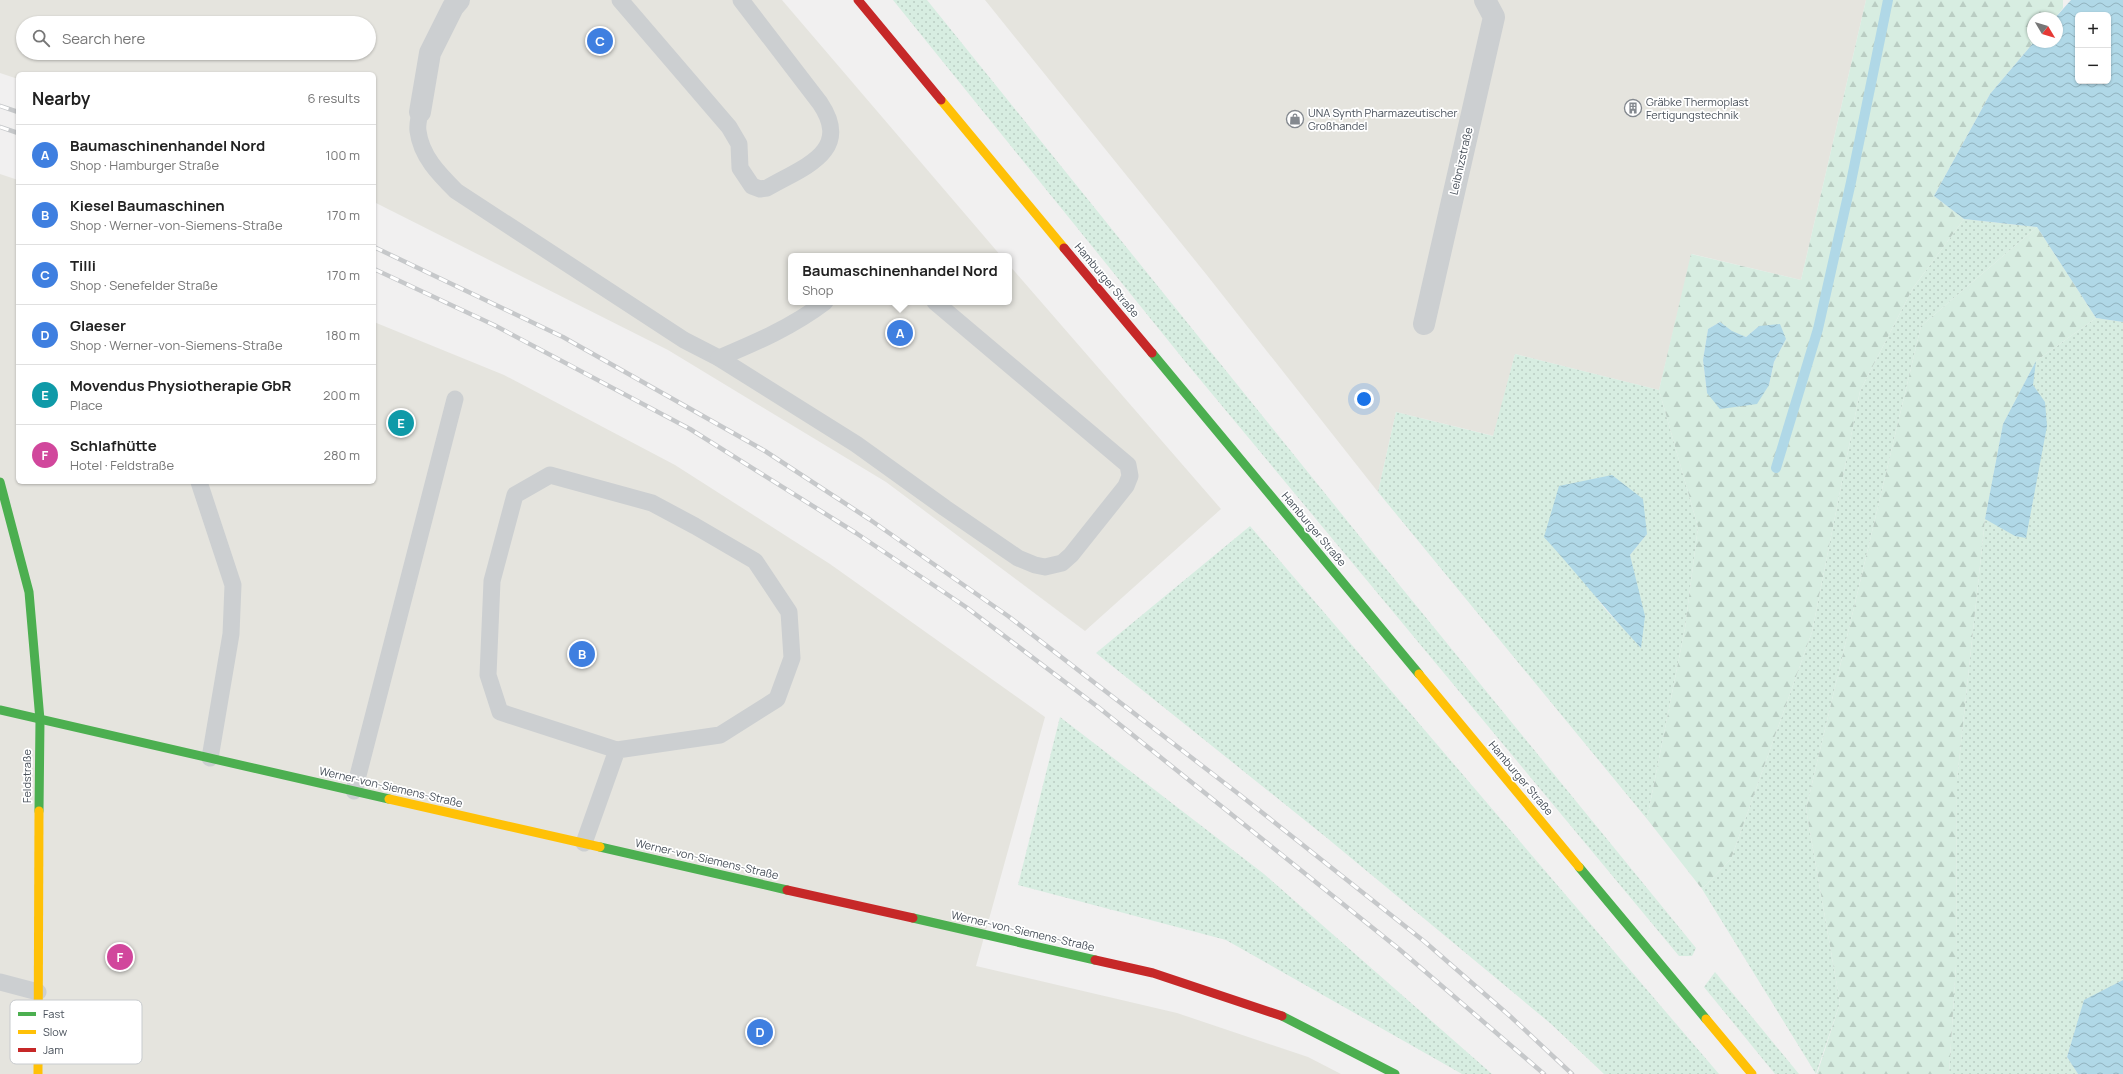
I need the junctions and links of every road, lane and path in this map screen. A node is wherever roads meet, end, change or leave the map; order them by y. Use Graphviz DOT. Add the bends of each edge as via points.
graph roads {
  1 [pos="459,0"];
  2 [pos="620,0"];
  3 [pos="741,0"];
  4 [pos="858,0"];
  5 [pos="1485,0"];
  6 [pos="420,112"];
  7 [pos="821,305"];
  8 [pos="939,305"];
  9 [pos="1424,324"];
  10 [pos="719,358"];
  11 [pos="455,398"];
  12 [pos="0,482"];
  13 [pos="200,484"];
  14 [pos="0,710"];
  15 [pos="40,720"];
  16 [pos="617,750"];
  17 [pos="210,758"];
  18 [pos="354,791"];
  19 [pos="584,843"];
  20 [pos="0,982"];
  21 [pos="38,992"];
  22 [pos="38,1000"];
  23 [pos="1395,1074"];
  24 [pos="1752,1074"];
  1 -- 6 [label="street" via="430,53"];
  2 -- 3 [label="lane" via="730,127 739,144 740,168 752,186 760,189 767,188 820,156 829,144 832,129 829,116 820,102"];
  4 -- 24 [label="street, Hamburger Straße"];
  5 -- 9 [label="street, Leibnizstraße" via="1494,17"];
  6 -- 10 [label="lane" via="418,131 424,151 434,169 456,191 684,340"];
  7 -- 10 [label="lane" via="803,319 774,335"];
  8 -- 10 [label="lane" via="1128,465 1130,476 1126,486 1071,555 1062,562 1045,567 1018,558 856,444"];
  11 -- 18 [label="lane"];
  12 -- 15 [label="street, Feldstraße" via="29,592"];
  13 -- 17 [label="lane" via="233,585 231,634"];
  14 -- 15 [label="street, Werner-von-Siemens-Straße"];
  15 -- 17 [label="street, Werner-von-Siemens-Straße"];
  15 -- 21 [label="street, Feldstraße"];
  16 -- 16 [label="lane" via="720,735 777,699 792,658 789,612 755,561 695,526 652,503 550,475 515,495 492,581 488,675 500,712"];
  16 -- 19 [label="lane"];
  17 -- 18 [label="street, Werner-von-Siemens-Straße"];
  18 -- 19 [label="street, Werner-von-Siemens-Straße"];
  19 -- 23 [label="street, Werner-von-Siemens-Straße" via="1153,973 1288,1018"];
  20 -- 21 [label="lane"];
  21 -- 22 [label="street, Feldstraße"];
}
